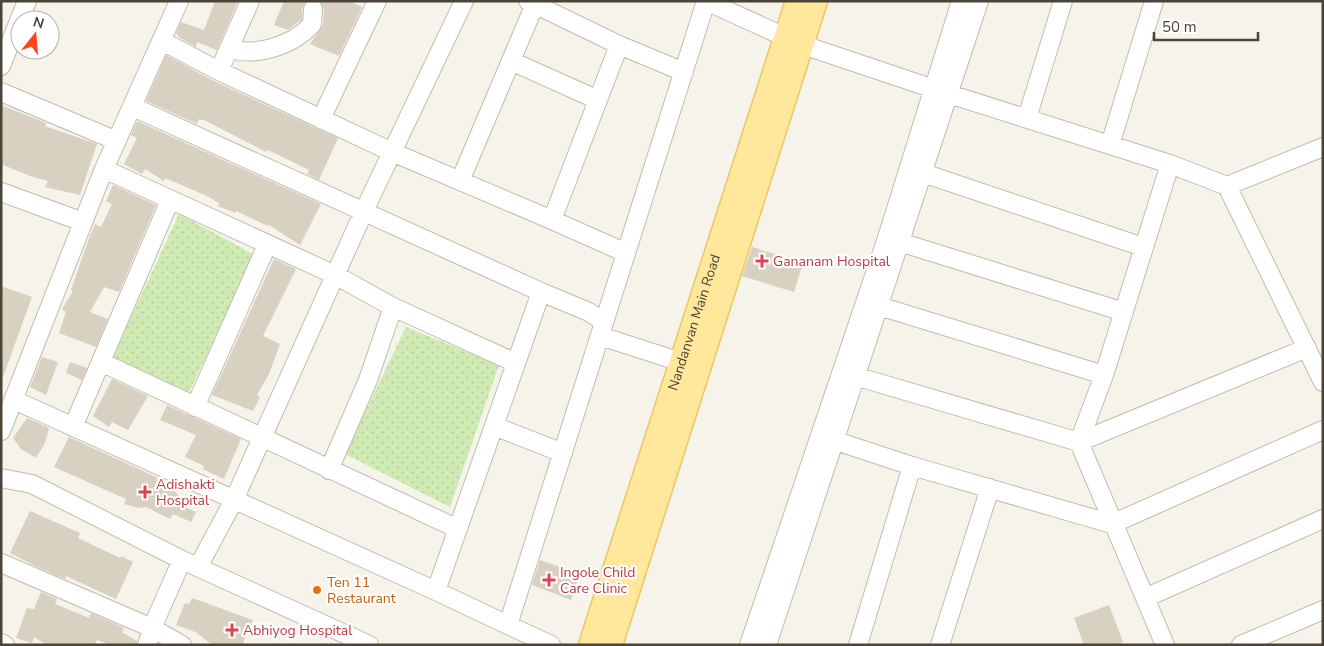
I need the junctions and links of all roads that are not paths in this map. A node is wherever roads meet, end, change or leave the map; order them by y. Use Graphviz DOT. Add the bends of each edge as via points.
graph roads {
  1 [pos="27,1"];
  2 [pos="179,1"];
  3 [pos="250,1"];
  4 [pos="377,1"];
  5 [pos="464,1"];
  6 [pos="706,1"];
  7 [pos="797,1"];
  8 [pos="816,1"];
  9 [pos="961,1"];
  10 [pos="979,1"];
  11 [pos="1063,1"];
  12 [pos="1154,1"];
  13 [pos="531,3"];
  14 [pos="313,9"];
  15 [pos="794,41"];
  16 [pos="162,42"];
  17 [pos="619,45"];
  18 [pos="229,48"];
  19 [pos="511,61"];
  20 [pos="1,66"];
  21 [pos="219,71"];
  22 [pos="684,72"];
  23 [pos="1,92"];
  24 [pos="941,92"];
  25 [pos="598,100"];
  26 [pos="133,107"];
  27 [pos="1027,118"];
  28 [pos="321,119"];
  29 [pos="117,141"];
  30 [pos="1110,145"];
  31 [pos="1322,149"];
  32 [pos="392,152"];
  33 [pos="1170,164"];
  34 [pos="104,169"];
  35 [pos="915,171"];
  36 [pos="460,181"];
  37 [pos="1227,186"];
  38 [pos="1,192"];
  39 [pos="170,200"];
  40 [pos="364,211"];
  41 [pos="552,220"];
  42 [pos="84,222"];
  43 [pos="894,240"];
  44 [pos="266,245"];
  45 [pos="1143,247"];
  46 [pos="626,253"];
  47 [pos="335,275"];
  48 [pos="541,292"];
  49 [pos="872,304"];
  50 [pos="393,307"];
  51 [pos="1124,312"];
  52 [pos="602,329"];
  53 [pos="1308,348"];
  54 [pos="101,362"];
  55 [pos="681,362"];
  56 [pos="516,363"];
  57 [pos="1104,375"];
  58 [pos="854,376"];
  59 [pos="1323,382"];
  60 [pos="14,400"];
  61 [pos="195,407"];
  62 [pos="494,426"];
  63 [pos="73,427"];
  64 [pos="1323,430"];
  65 [pos="1,431"];
  66 [pos="261,439"];
  67 [pos="834,440"];
  68 [pos="1079,442"];
  69 [pos="562,453"];
  70 [pos="912,466"];
  71 [pos="329,470"];
  72 [pos="1,478"];
  73 [pos="990,488"];
  74 [pos="234,500"];
  75 [pos="1323,519"];
  76 [pos="1112,524"];
  77 [pos="458,529"];
  78 [pos="1,563"];
  79 [pos="190,563"];
  80 [pos="436,591"];
  81 [pos="1145,598"];
  82 [pos="1323,610"];
  83 [pos="508,625"];
  84 [pos="150,636"];
  85 [pos="182,645"];
  86 [pos="369,645"];
  87 [pos="551,645"];
  88 [pos="590,645"];
  89 [pos="612,645"];
  90 [pos="749,645"];
  91 [pos="767,645"];
  92 [pos="858,645"];
  93 [pos="940,645"];
  94 [pos="1165,645"];
  95 [pos="1241,645"];
  1 -- 20 [label="street"];
  2 -- 16 [label="street"];
  3 -- 18 [label="street"];
  4 -- 28 [label="street"];
  5 -- 32 [label="street"];
  6 -- 15 [label="street"];
  6 -- 22 [label="street"];
  7 -- 15 [label="main road, Nandanvan Main Road"];
  8 -- 15 [label="main road"];
  9 -- 24 [label="street"];
  10 -- 24 [label="street"];
  11 -- 27 [label="street"];
  12 -- 30 [label="street"];
  13 -- 17 [label="street"];
  13 -- 19 [label="street"];
  14 -- 18 [label="street" via="312,24 289,42 250,53"];
  15 -- 24 [label="street"];
  15 -- 55 [label="main road, Nandanvan Main Road"];
  15 -- 89 [label="main road"];
  16 -- 21 [label="street"];
  16 -- 26 [label="street"];
  17 -- 22 [label="street"];
  17 -- 25 [label="street"];
  18 -- 21 [label="street"];
  19 -- 25 [label="street"];
  19 -- 36 [label="street"];
  21 -- 28 [label="street"];
  22 -- 46 [label="street"];
  23 -- 29 [label="street"];
  24 -- 27 [label="street"];
  24 -- 35 [label="street"];
  25 -- 41 [label="street"];
  26 -- 29 [label="street"];
  26 -- 40 [label="street"];
  27 -- 30 [label="street"];
  28 -- 32 [label="street"];
  29 -- 34 [label="street"];
  30 -- 33 [label="street"];
  31 -- 37 [label="street"];
  32 -- 36 [label="street"];
  32 -- 40 [label="street"];
  33 -- 37 [label="street"];
  33 -- 45 [label="street"];
  34 -- 39 [label="street"];
  34 -- 42 [label="street"];
  35 -- 43 [label="street"];
  35 -- 45 [label="street"];
  36 -- 41 [label="street"];
  37 -- 53 [label="street"];
  38 -- 42 [label="street"];
  39 -- 44 [label="street"];
  39 -- 54 [label="street"];
  40 -- 47 [label="street"];
  40 -- 48 [label="street"];
  41 -- 46 [label="street"];
  42 -- 60 [label="street"];
  43 -- 49 [label="street"];
  43 -- 51 [label="street"];
  44 -- 47 [label="street"];
  44 -- 61 [label="street"];
  45 -- 51 [label="street"];
  46 -- 52 [label="street"];
  47 -- 50 [label="street"];
  47 -- 66 [label="street"];
  48 -- 52 [label="street" via="589,312"];
  48 -- 56 [label="street"];
  49 -- 57 [label="street"];
  49 -- 58 [label="street"];
  49 -- 90 [label="street"];
  50 -- 56 [label="street"];
  50 -- 71 [label="street" via="368,380"];
  51 -- 57 [label="street"];
  52 -- 55 [label="street"];
  52 -- 69 [label="street"];
  53 -- 59 [label="street"];
  53 -- 68 [label="street"];
  54 -- 61 [label="street"];
  54 -- 63 [label="street"];
  55 -- 88 [label="main road, Nandanvan Main Road"];
  56 -- 62 [label="street"];
  57 -- 68 [label="street"];
  58 -- 67 [label="street"];
  58 -- 68 [label="street"];
  60 -- 63 [label="street"];
  60 -- 65 [label="street"];
  61 -- 66 [label="street"];
  62 -- 69 [label="street"];
  62 -- 77 [label="street"];
  63 -- 74 [label="street"];
  64 -- 76 [label="street"];
  66 -- 71 [label="street"];
  66 -- 74 [label="street"];
  67 -- 70 [label="street"];
  67 -- 91 [label="street"];
  68 -- 76 [label="street"];
  69 -- 83 [label="street"];
  70 -- 73 [label="street"];
  70 -- 92 [label="street"];
  71 -- 77 [label="street"];
  72 -- 79 [label="street" via="32,484"];
  73 -- 76 [label="street"];
  73 -- 93 [label="street"];
  74 -- 79 [label="street"];
  74 -- 80 [label="street"];
  75 -- 81 [label="street"];
  76 -- 81 [label="street"];
  77 -- 80 [label="street"];
  78 -- 84 [label="street"];
  79 -- 84 [label="street"];
  79 -- 86 [label="street"];
  80 -- 83 [label="street"];
  81 -- 94 [label="street"];
  82 -- 95 [label="street"];
  83 -- 87 [label="street"];
  84 -- 85 [label="street"];
}
